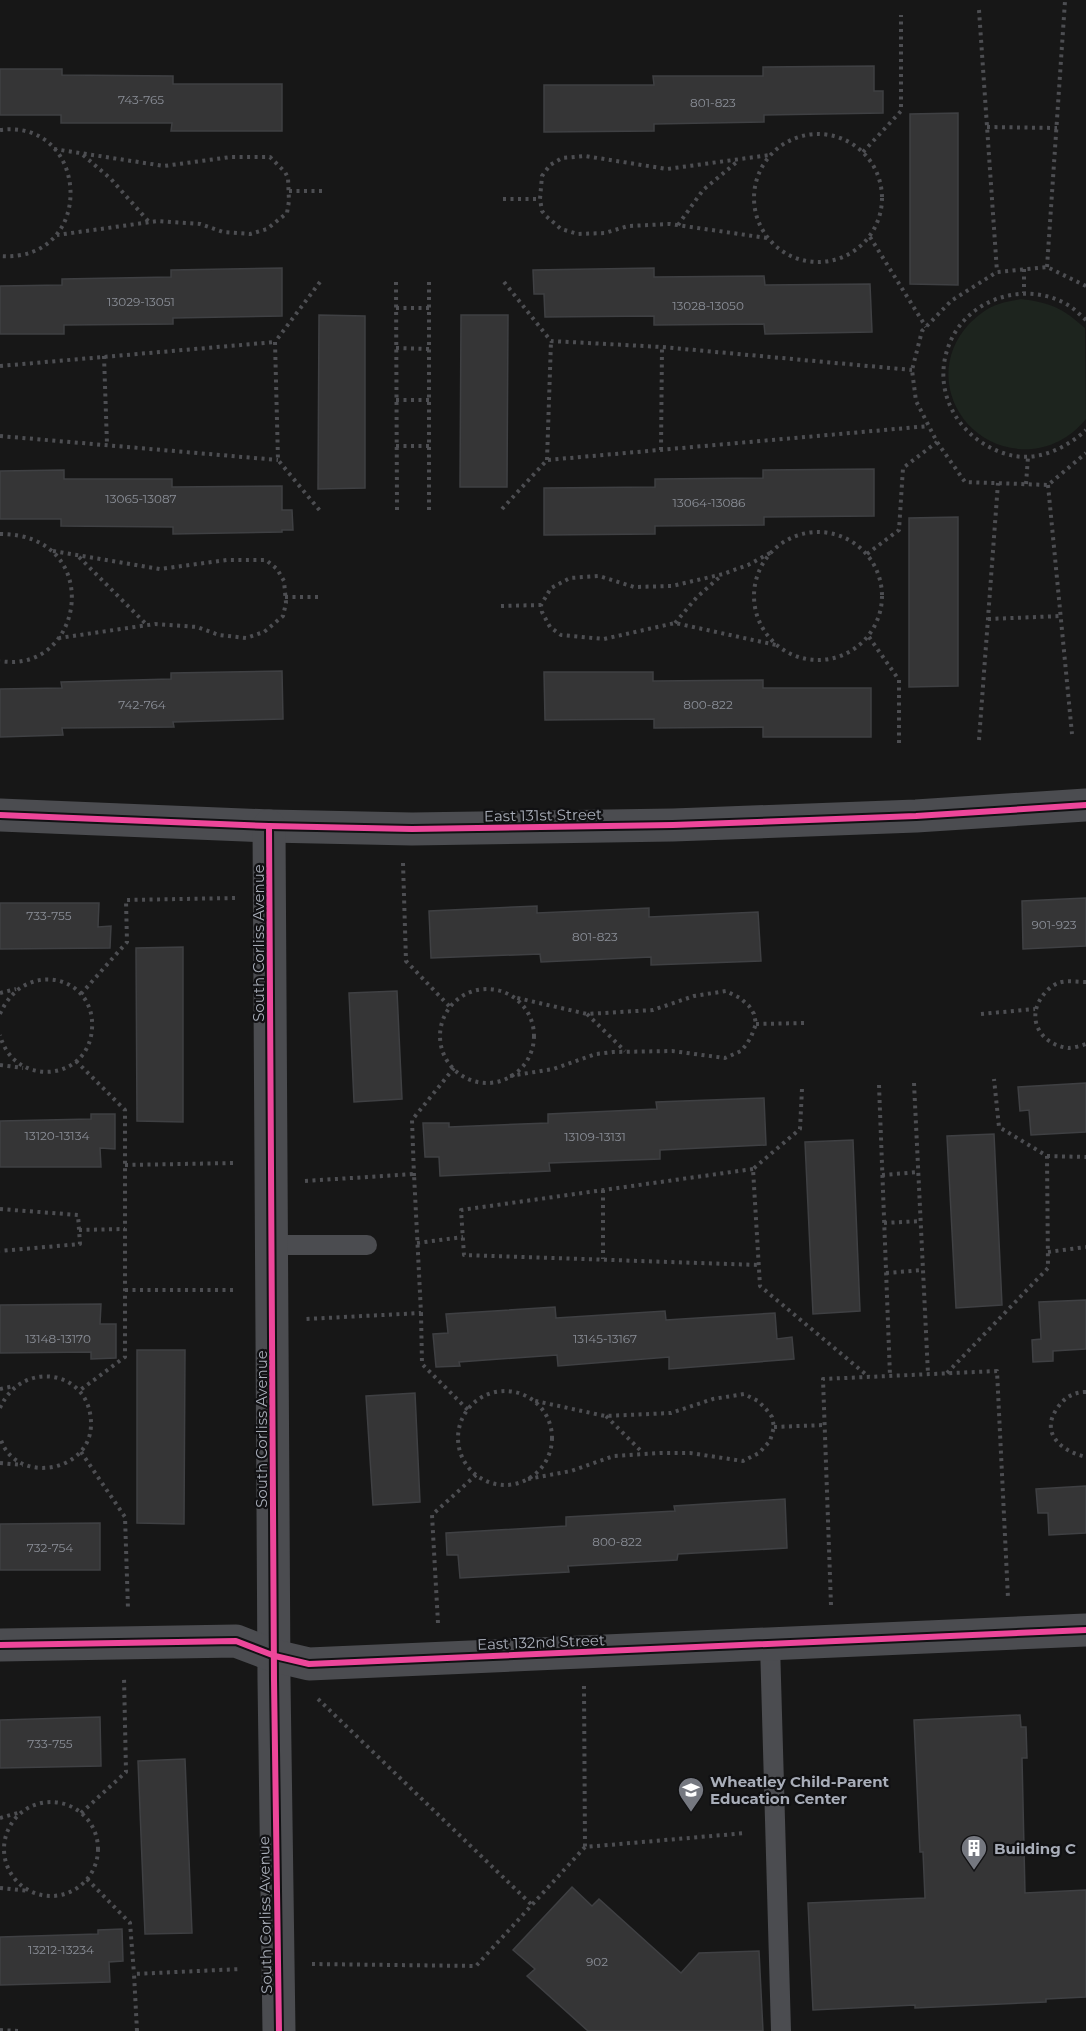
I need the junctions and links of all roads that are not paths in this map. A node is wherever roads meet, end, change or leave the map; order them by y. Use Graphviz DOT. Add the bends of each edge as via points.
graph roads {
  1 [pos="1086,805"];
  2 [pos="0,815"];
  3 [pos="269,826"];
  4 [pos="272,1245"];
  5 [pos="367,1245"];
  6 [pos="1086,1630"];
  7 [pos="771,1644"];
  8 [pos="0,1645"];
  9 [pos="274,1656"];
  10 [pos="279,2031"];
  11 [pos="781,2031"];
  1 -- 3 [label="street, East 131st Street" via="673,825"];
  2 -- 3 [label="street, East 131st Street"];
  3 -- 4 [label="street, South Corliss Avenue"];
  4 -- 5 [label="lane"];
  4 -- 9 [label="street, South Corliss Avenue"];
  6 -- 7 [label="street, East 132nd Street"];
  7 -- 9 [label="street, East 132nd Street" via="309,1664"];
  7 -- 11 [label="lane"];
  8 -- 9 [label="street, East 132nd Street" via="236,1641"];
  9 -- 10 [label="street, South Corliss Avenue"];
}
